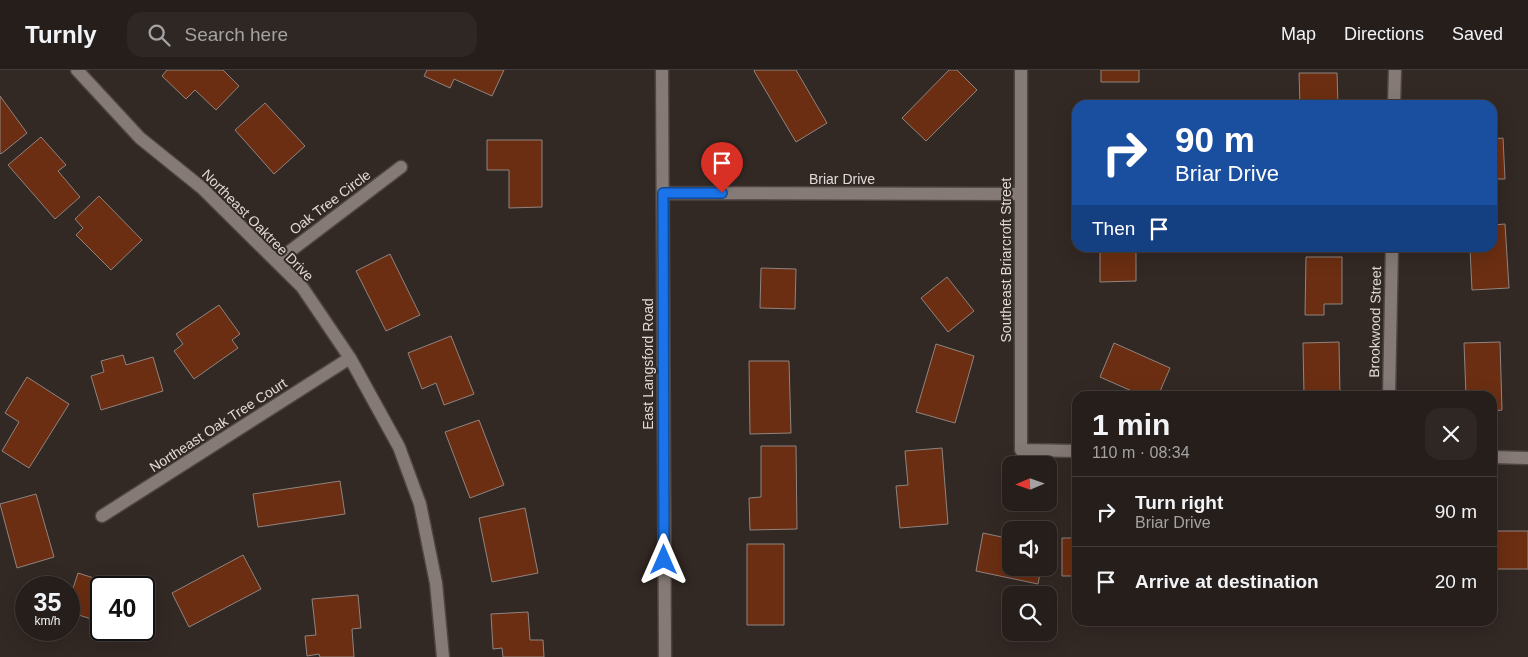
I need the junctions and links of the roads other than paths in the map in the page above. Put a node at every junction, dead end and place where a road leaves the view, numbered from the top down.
1 (77, 70) edge
2 (662, 70) edge
3 (1021, 70) edge
4 (1395, 70) edge
5 (1394, 100) edge
6 (401, 167) dead end
7 (663, 193) junction
8 (1021, 194) junction
9 (1392, 252) edge
10 (277, 261) junction
11 (350, 358) junction
12 (1389, 391) edge
13 (1072, 450) edge
14 (1497, 457) edge
15 (1528, 458) edge
16 (102, 516) dead end
17 (443, 657) edge
18 (665, 657) edge

1 - 10 street, Northeast Oaktree Drive
2 - 7 street, East Langsford Road
3 - 8 street, Southeast Briarcroft Street
4 - 5 street
6 - 10 street, Oak Tree Circle
7 - 8 street, Briar Drive
7 - 18 street, East Langsford Road
8 - 13 street, Southeast Briarcroft Street
9 - 12 street, Brookwood Street
10 - 11 street, Northeast Oaktree Drive
11 - 16 street, Northeast Oak Tree Court
11 - 17 street, Northeast Oaktree Drive
14 - 15 street

